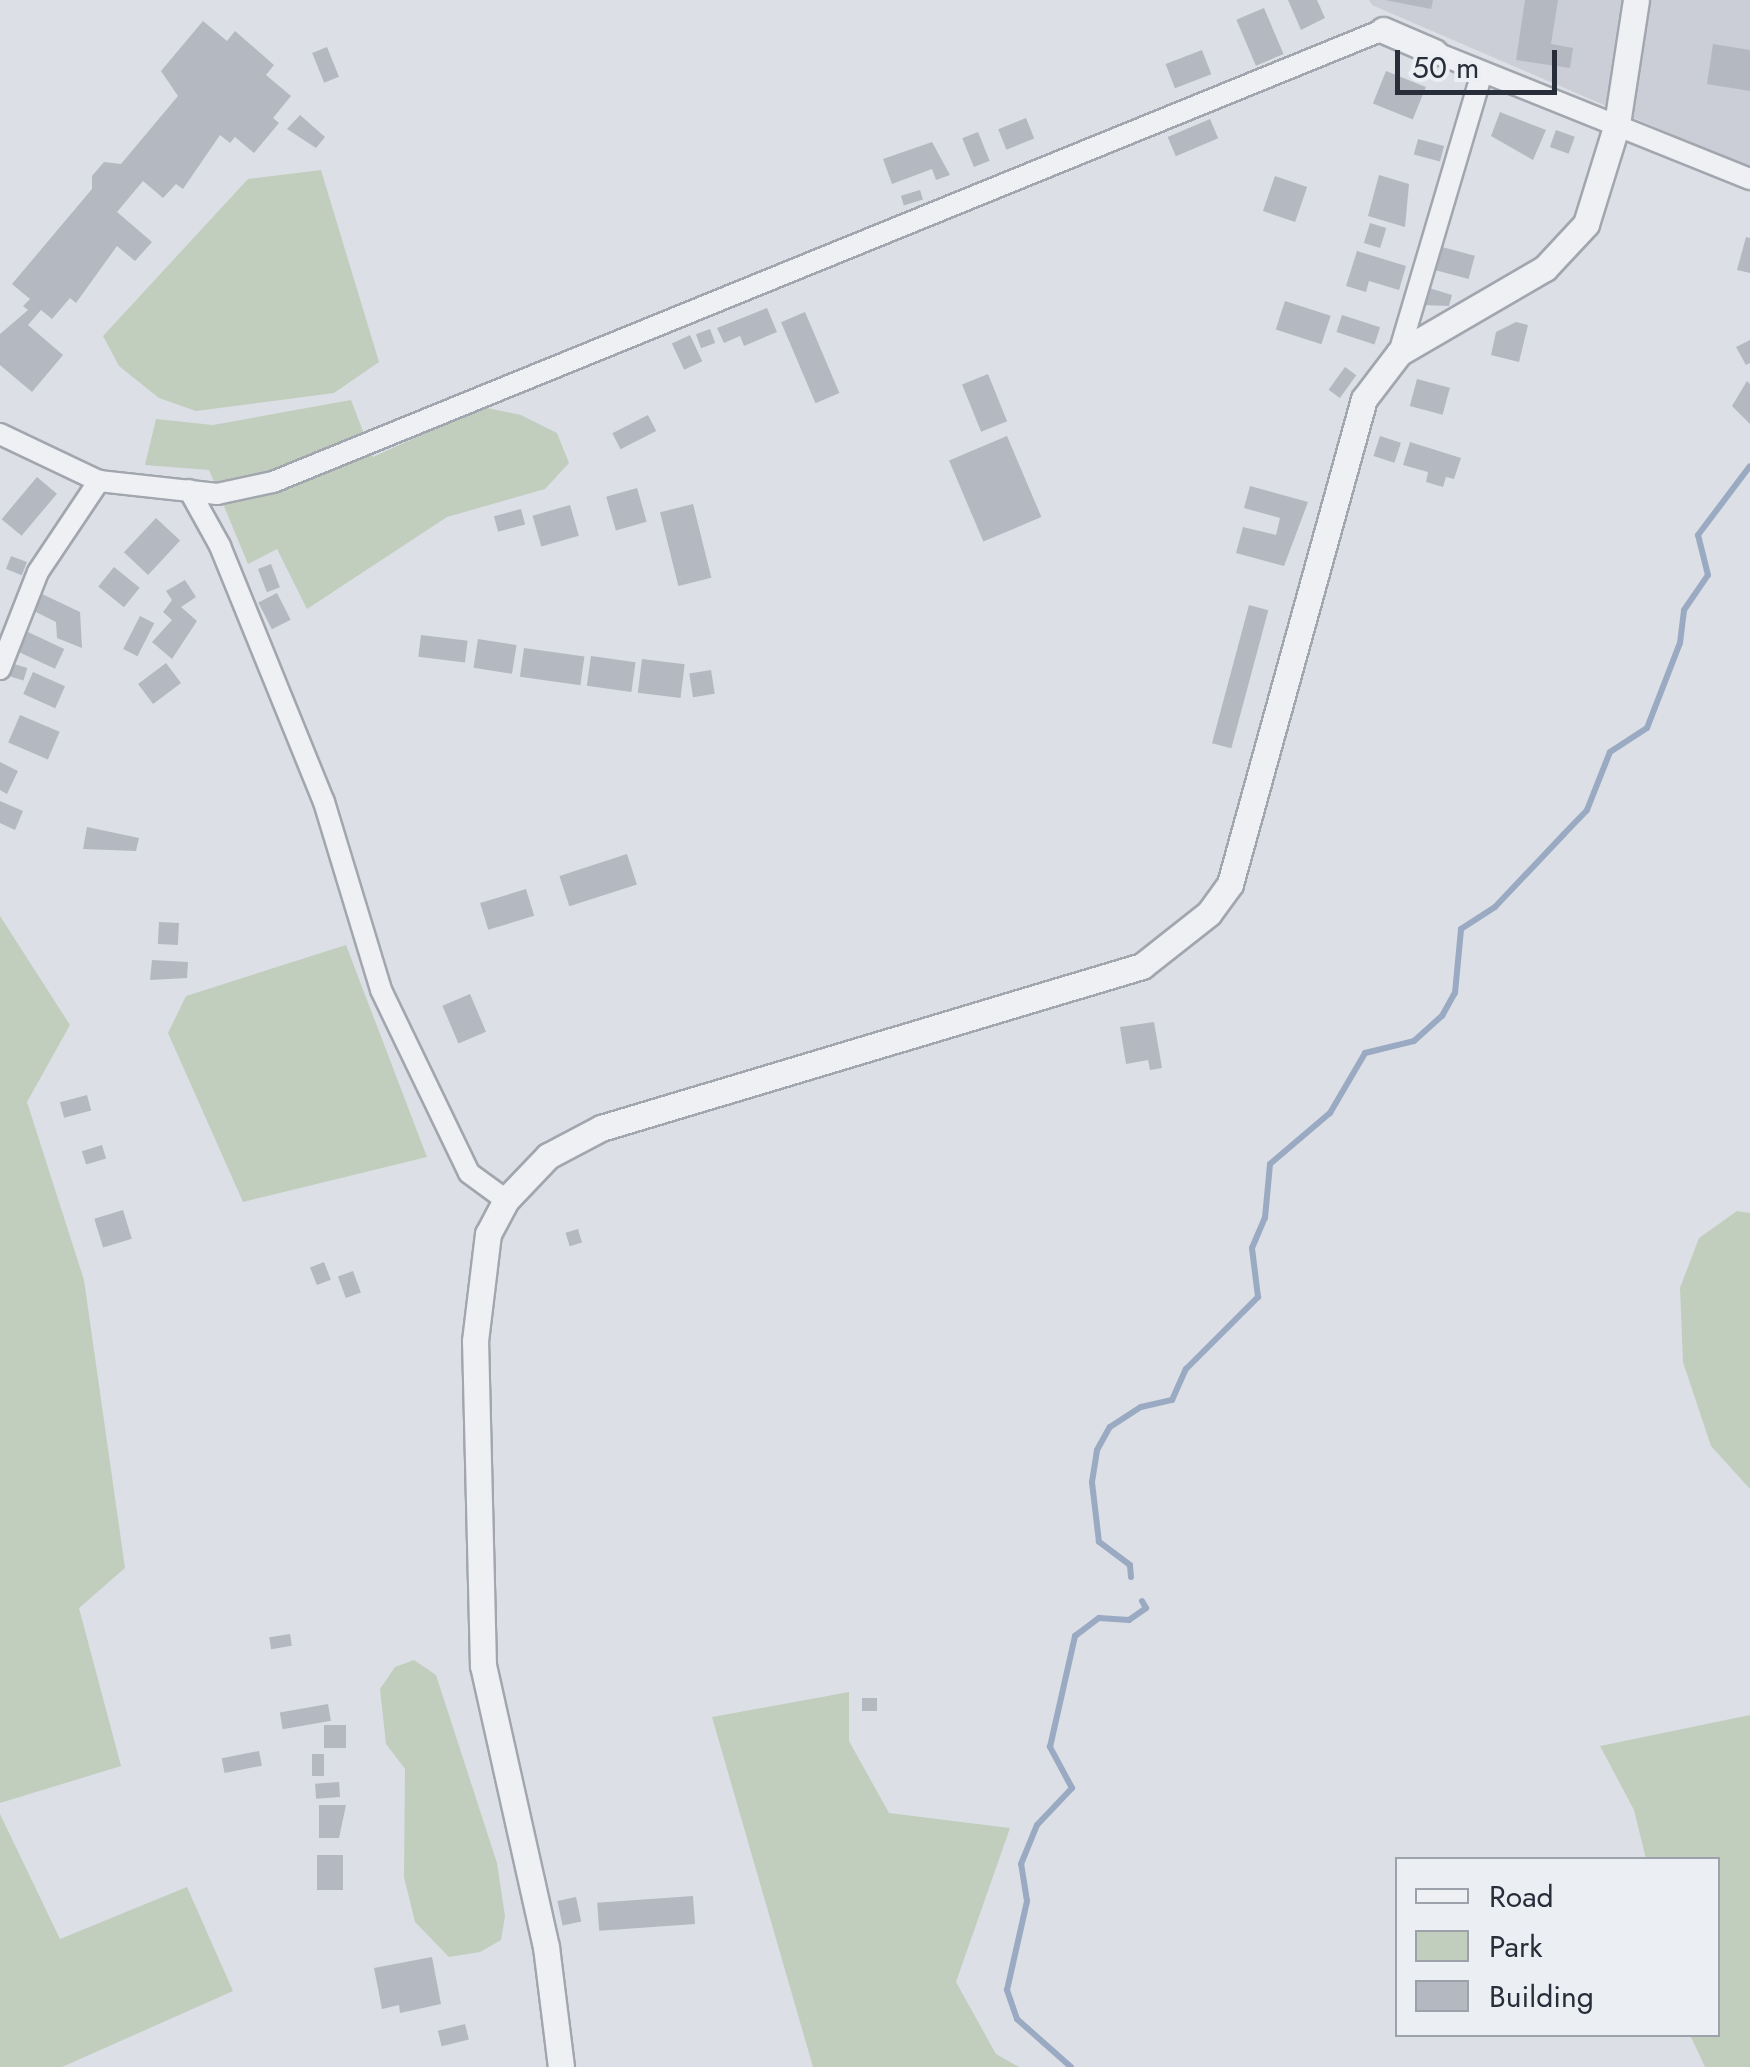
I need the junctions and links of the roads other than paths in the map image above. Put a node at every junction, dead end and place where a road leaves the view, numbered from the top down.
1 (1636, 0) edge
2 (1382, 30) joint
3 (1434, 52) joint
4 (1482, 72) junction
5 (1617, 124) junction
6 (1750, 179) edge
7 (1399, 353) junction
8 (0, 434) edge
9 (99, 481) junction
10 (190, 490) junction
11 (0, 669) edge
12 (506, 1200) junction
13 (561, 2067) edge

1 - 5 street
2 - 3 street
2 - 10 street
3 - 4 street
4 - 5 street
4 - 7 street
5 - 6 street
5 - 7 street
7 - 12 street
8 - 9 street
9 - 10 street
9 - 11 street
10 - 12 street
12 - 13 street

